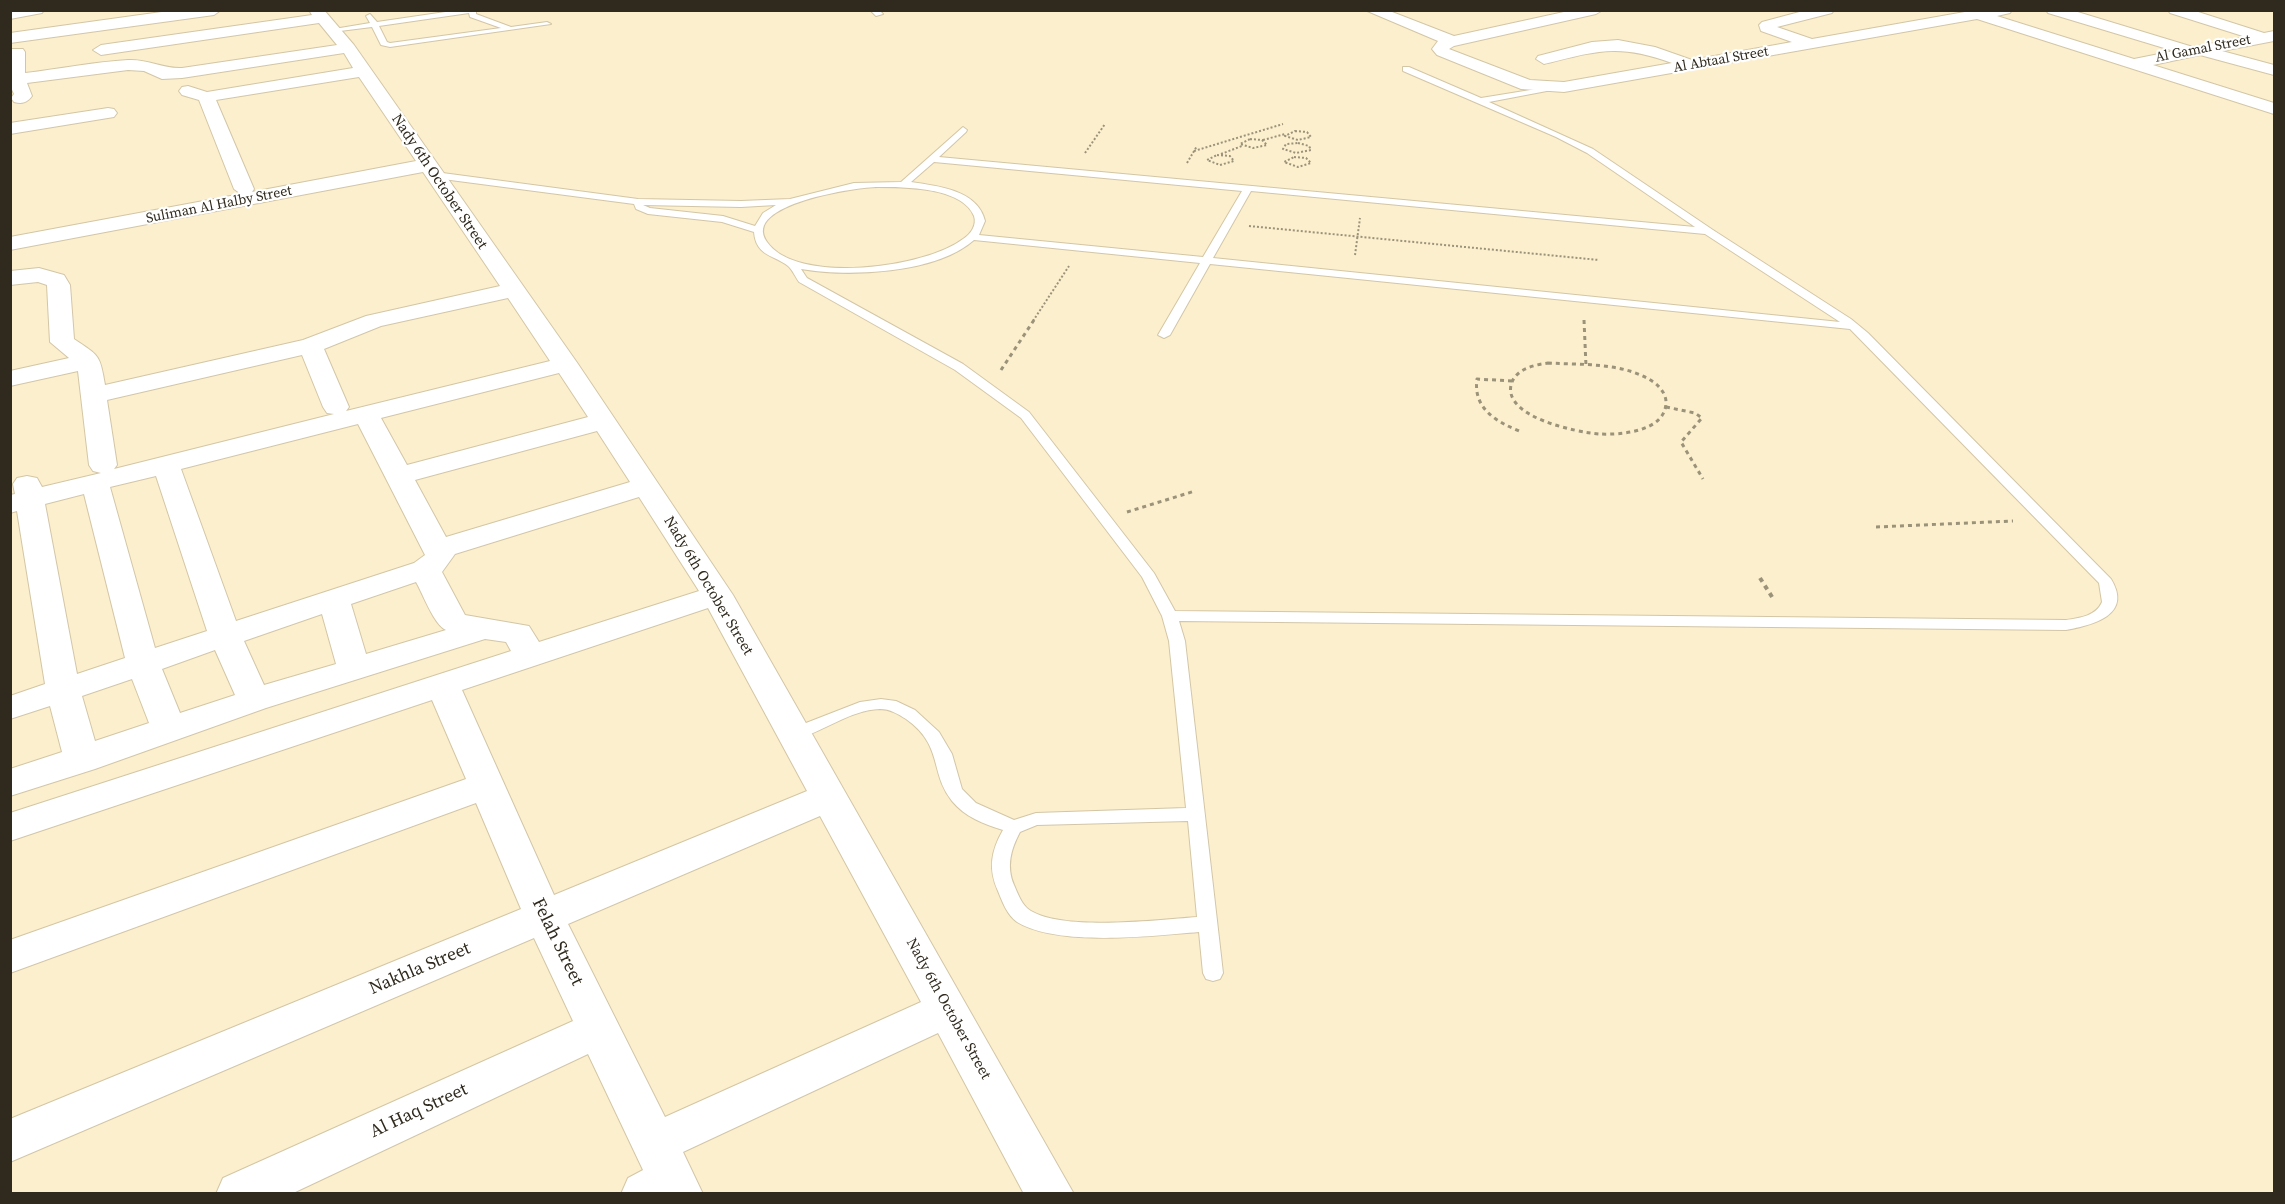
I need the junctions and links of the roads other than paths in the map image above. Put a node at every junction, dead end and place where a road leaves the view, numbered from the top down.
1 (38, 10) edge
2 (170, 10) edge
3 (214, 10) edge
4 (1372, 10) edge
5 (1596, 10) edge
6 (1827, 10) edge
7 (2005, 10) edge
8 (2053, 10) edge
9 (472, 11) edge
10 (2175, 14) edge
11 (10, 15) edge
12 (1979, 15) junction
13 (370, 16) dead end
14 (2142, 21) dead end
15 (374, 24) junction
16 (547, 24) dead end
17 (2108, 27) junction
18 (512, 29) junction
19 (241, 30) junction
20 (10, 33) edge
21 (337, 36) edge
22 (2270, 36) edge
23 (1811, 44) junction
24 (1448, 46) junction
25 (2214, 46) junction
26 (2192, 50) junction
27 (88, 52) dead end
28 (1544, 59) dead end
29 (17, 62) edge
30 (2252, 63) junction
31 (2132, 64) junction
32 (1691, 65) junction
33 (148, 66) junction
34 (1406, 69) dead end
35 (2274, 70) edge
36 (182, 73) junction
37 (1552, 88) junction
38 (206, 97) junction
39 (10, 100) edge
40 (1481, 101) junction
41 (2274, 109) edge
42 (108, 113) dead end
43 (10, 129) edge
44 (963, 130) dead end
45 (932, 159) junction
46 (428, 165) junction
47 (904, 184) junction
48 (1248, 188) junction
49 (244, 189) junction
50 (796, 199) junction
51 (638, 202) junction
52 (759, 230) junction
53 (10, 231) edge
54 (1709, 232) junction
55 (973, 237) junction
56 (10, 244) edge
57 (1207, 260) junction
58 (794, 263) junction
59 (10, 278) edge
60 (513, 290) junction
61 (1854, 326) junction
62 (1164, 335) dead end
63 (310, 346) junction
64 (562, 358) junction
65 (89, 362) junction
66 (10, 379) edge
67 (93, 395) junction
68 (351, 411) junction
69 (604, 421) junction
70 (166, 465) junction
71 (99, 474) junction
72 (399, 476) junction
73 (646, 486) junction
74 (20, 494) edge
75 (432, 559) junction
76 (717, 595) junction
77 (334, 599) junction
78 (1170, 616) junction
79 (484, 629) junction
80 (225, 635) junction
81 (530, 657) junction
82 (143, 663) junction
83 (354, 669) junction
84 (443, 686) junction
85 (63, 690) junction
86 (254, 700) junction
87 (10, 708) edge
88 (169, 730) junction
89 (794, 734) junction
90 (82, 760) junction
91 (10, 783) edge
92 (485, 786) junction
93 (830, 797) junction
94 (1196, 814) junction
95 (10, 827) edge
96 (1014, 827) junction
97 (544, 917) junction
98 (1207, 924) junction
99 (10, 957) edge
100 (1213, 973) dead end
101 (948, 1009) junction
102 (599, 1029) junction
103 (10, 1141) edge
104 (663, 1177) edge
105 (240, 1194) edge
106 (1050, 1194) edge

1 - 11 street
2 - 20 street
3 - 29 street
4 - 24 street, Al Abtaal Street
5 - 24 street
6 - 23 street
7 - 12 street, Al Abtaal Street
8 - 17 street
9 - 15 lane
9 - 18 lane
10 - 22 street
12 - 23 street, Al Abtaal Street
12 - 31 street
13 - 15 lane
14 - 17 street
15 - 18 lane
15 - 21 lane
16 - 18 lane
17 - 26 street
19 - 21 street
19 - 27 street
19 - 33 street
21 - 36 street
21 - 38 street
21 - 46 street, Nady 6th October Street
22 - 25 street, Al Gamal Street
23 - 32 street, Al Abtaal Street
24 - 37 street, Al Abtaal Street
25 - 26 street, Al Gamal Street
25 - 30 street
26 - 30 street
26 - 31 street, Al Gamal Street
28 - 32 street
29 - 33 street
29 - 39 street
30 - 35 street
31 - 41 street
32 - 37 street, Al Abtaal Street
33 - 36 street
34 - 40 lane
36 - 38 street
37 - 40 lane
38 - 49 street
40 - 54 lane
42 - 43 street
44 - 45 lane
45 - 47 lane
45 - 48 lane
46 - 49 street, Suliman Al Halby Street
46 - 51 lane
46 - 56 street, Suliman Al Halby Street
46 - 60 street, Nady 6th October Street
47 - 50 lane
47 - 55 lane
48 - 54 lane
48 - 57 lane
49 - 53 street, Suliman Al Halby Street
50 - 51 lane
50 - 52 lane
51 - 52 lane
52 - 58 lane
54 - 61 lane
55 - 57 lane
55 - 58 lane
57 - 61 lane
57 - 62 lane
58 - 78 lane
59 - 65 street
60 - 63 street
60 - 64 street, Nady 6th October Street
61 - 78 lane
63 - 67 street
63 - 68 street
64 - 68 street
64 - 69 street, Nady 6th October Street
65 - 66 street
65 - 67 street
67 - 71 street
68 - 70 street
68 - 71 street
68 - 72 street
69 - 72 street
69 - 73 street, Nady 6th October Street
70 - 71 street
70 - 80 street
71 - 74 street
71 - 82 street
72 - 75 street
73 - 75 street
73 - 76 street, Nady 6th October Street
74 - 85 street
75 - 77 street
75 - 79 street
76 - 81 street
76 - 89 street, Nady 6th October Street
77 - 80 street
77 - 83 street
78 - 94 lane
79 - 81 street
79 - 83 street
80 - 82 street
80 - 86 street
81 - 84 street
82 - 85 street
82 - 88 street
83 - 86 street
84 - 92 street, Felah Street
84 - 95 street
85 - 87 street
85 - 90 street
86 - 88 street
88 - 90 street
89 - 93 street, Nady 6th October Street
89 - 96 lane
90 - 91 street
92 - 97 street, Felah Street
92 - 99 street
93 - 97 street, Nakhla Street
93 - 101 street, Nady 6th October Street
94 - 96 lane
94 - 98 lane
96 - 98 lane
97 - 102 street, Felah Street
97 - 103 street, Nakhla Street
98 - 100 lane
101 - 104 street
101 - 106 street, Nady 6th October Street
102 - 104 street, Felah Street
102 - 105 street, Al Haq Street

